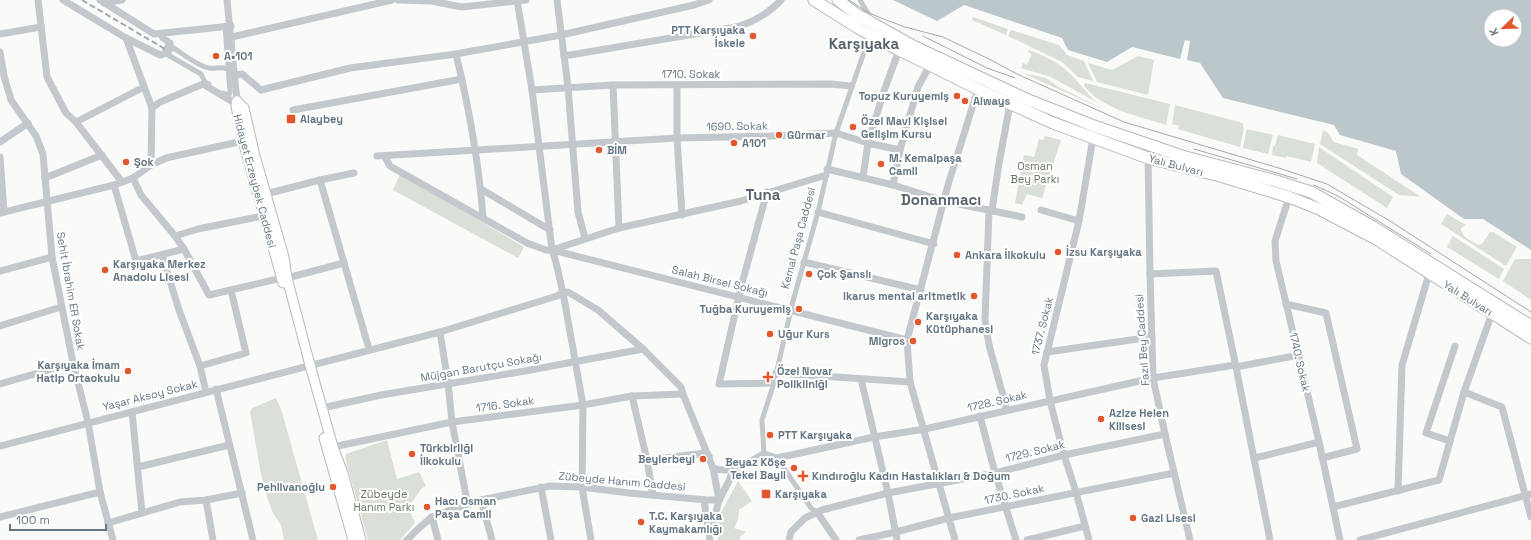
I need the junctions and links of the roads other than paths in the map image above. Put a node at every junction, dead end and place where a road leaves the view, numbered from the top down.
1 (38, 0) edge
2 (64, 0) edge
3 (119, 0) edge
4 (227, 0) edge
5 (392, 0) edge
6 (398, 0) edge
7 (518, 0) edge
8 (526, 0) edge
9 (557, 0) edge
10 (709, 0) edge
11 (781, 0) edge
12 (814, 0) edge
13 (838, 0) edge
14 (860, 0) edge
15 (102, 1) edge
16 (431, 1) edge
17 (476, 3) edge
18 (228, 26) junction
19 (40, 27) junction
20 (874, 31) junction
21 (0, 34) edge
22 (161, 34) junction
23 (561, 35) junction
24 (232, 37) junction
25 (126, 38) junction
26 (525, 41) junction
27 (899, 50) junction
28 (0, 52) edge
29 (456, 54) junction
30 (564, 56) junction
31 (930, 65) junction
32 (228, 69) junction
33 (235, 75) junction
34 (2, 76) edge
35 (462, 79) junction
36 (613, 85) junction
37 (677, 85) junction
38 (144, 86) junction
39 (851, 86) junction
40 (568, 87) junction
41 (978, 89) junction
42 (532, 90) junction
43 (237, 101) junction
44 (1010, 104) junction
45 (152, 108) junction
46 (293, 110) dead end
47 (76, 122) junction
48 (28, 123) junction
49 (836, 133) junction
50 (677, 138) junction
51 (1093, 138) junction
52 (243, 141) junction
53 (0, 142) edge
54 (615, 142) junction
55 (868, 143) junction
56 (572, 144) junction
57 (539, 147) junction
58 (900, 150) junction
59 (475, 151) junction
60 (102, 155) junction
61 (0, 156) edge
62 (376, 156) dead end
63 (385, 157) junction
64 (1148, 158) junction
65 (151, 165) junction
66 (826, 172) junction
67 (354, 173) dead end
68 (862, 177) junction
69 (45, 178) junction
70 (133, 178) junction
71 (320, 180) junction
72 (1276, 181) junction
73 (122, 182) junction
74 (114, 185) junction
75 (893, 185) junction
76 (1292, 186) junction
77 (481, 189) junction
78 (767, 192) junction
79 (1272, 192) junction
80 (1311, 192) junction
81 (266, 194) junction
82 (1289, 197) junction
83 (944, 201) junction
84 (47, 202) junction
85 (1304, 203) junction
86 (991, 210) junction
87 (1041, 210) dead end
88 (2, 212) edge
89 (818, 212) junction
90 (682, 215) junction
91 (263, 216) junction
92 (1022, 217) dead end
93 (483, 218) junction
94 (1079, 221) junction
95 (619, 228) junction
96 (550, 230) junction
97 (175, 236) junction
98 (585, 238) junction
99 (934, 244) junction
100 (184, 249) junction
101 (552, 250) junction
102 (162, 255) junction
103 (52, 256) junction
104 (804, 262) junction
105 (344, 263) junction
106 (0, 271) edge
107 (1150, 274) junction
108 (1429, 274) junction
109 (284, 278) junction
110 (231, 290) junction
111 (921, 290) junction
112 (563, 293) junction
113 (739, 297) junction
114 (1286, 304) junction
115 (61, 307) junction
116 (791, 310) junction
117 (1492, 313) junction
118 (0, 326) edge
119 (1531, 326) edge
120 (440, 332) junction
121 (1152, 337) junction
122 (1531, 338) edge
123 (907, 340) junction
124 (1455, 346) dead end
125 (369, 349) junction
126 (643, 349) junction
127 (1047, 352) junction
128 (1299, 355) junction
129 (576, 361) junction
130 (73, 363) junction
131 (200, 366) junction
132 (308, 366) junction
133 (1236, 366) junction
134 (776, 373) junction
135 (1154, 378) junction
136 (861, 379) junction
137 (910, 382) junction
138 (448, 383) junction
139 (774, 383) junction
140 (0, 384) edge
141 (216, 390) junction
142 (206, 392) junction
143 (1464, 392) junction
144 (682, 394) junction
145 (632, 396) junction
146 (1050, 401) junction
147 (583, 405) junction
148 (322, 408) junction
149 (1007, 410) junction
150 (132, 412) junction
151 (980, 416) junction
152 (88, 422) junction
153 (452, 422) junction
154 (925, 429) junction
155 (1165, 434) junction
156 (874, 437) junction
157 (1450, 441) junction
158 (1319, 442) junction
159 (229, 445) junction
160 (0, 446) edge
161 (333, 447) junction
162 (764, 454) junction
163 (1064, 455) junction
164 (709, 456) junction
165 (777, 458) junction
166 (1255, 458) junction
167 (1322, 458) junction
168 (647, 460) junction
169 (138, 467) junction
170 (714, 468) junction
171 (732, 470) junction
172 (995, 473) junction
173 (1174, 473) junction
174 (940, 483) junction
175 (541, 487) junction
176 (582, 487) junction
177 (1398, 491) junction
178 (100, 492) junction
179 (1076, 492) junction
180 (242, 493) junction
181 (888, 493) junction
182 (653, 495) junction
183 (1528, 495) edge
184 (206, 500) junction
185 (481, 500) junction
186 (705, 500) junction
187 (720, 500) junction
188 (470, 504) junction
189 (1006, 507) junction
190 (1333, 507) junction
191 (817, 512) junction
192 (142, 513) junction
193 (0, 517) edge
194 (432, 517) junction
195 (1531, 517) edge
196 (949, 518) junction
197 (108, 523) junction
198 (1085, 526) junction
199 (712, 527) junction
200 (897, 536) edge
201 (113, 540) edge
202 (213, 540) edge
203 (253, 540) edge
204 (353, 540) edge
205 (361, 540) edge
206 (407, 540) edge
207 (438, 540) edge
208 (492, 540) edge
209 (551, 540) edge
210 (591, 540) edge
211 (710, 540) edge
212 (714, 540) edge
213 (789, 540) edge
214 (836, 540) edge
215 (858, 540) edge
216 (955, 540) edge
217 (1016, 540) edge
218 (1027, 540) edge
219 (1089, 540) edge
220 (1190, 540) edge
221 (1270, 540) edge
222 (1340, 540) edge
223 (1360, 540) edge

1 - 19 street
2 - 25 street
3 - 15 street
4 - 18 street
5 - 24 street
6 - 16 street
7 - 8 street
7 - 17 street
7 - 26 street
9 - 23 street
10 - 23 street
11 - 30 street
12 - 20 main road, Yalı Bulvarı
13 - 20 main road, Yalı Bulvarı
14 - 20 street
15 - 22 street
16 - 17 street
18 - 22 street
18 - 24 street
18 - 32 street
19 - 21 street
19 - 47 street
20 - 27 main road, Yalı Bulvarı
20 - 39 street, Kemal Paşa Caddesi
20 - 72 main road, Yalı Bulvarı
22 - 25 street
23 - 26 street
23 - 30 street
24 - 33 street
25 - 38 street
26 - 29 street
26 - 42 street
27 - 31 main road, Yalı Bulvarı
27 - 55 street
28 - 34 street, Sehit İbrahim ER Sokak
29 - 33 street
29 - 35 street
30 - 40 street
31 - 41 main road, Yalı Bulvarı
31 - 58 street
32 - 32 street
33 - 43 street
34 - 48 street, Sehit İbrahim ER Sokak
35 - 46 street
35 - 59 street
36 - 37 street, 1710. Sokak
36 - 40 street, 1710. Sokak
36 - 54 street
37 - 39 street, 1710. Sokak
37 - 50 street
38 - 45 street
38 - 47 street
39 - 49 street, Kemal Paşa Caddesi
40 - 42 street, 1710. Sokak
40 - 56 street
41 - 44 main road, Yalı Bulvarı
41 - 83 street
42 - 57 street
43 - 45 street
43 - 52 main road, Hidayet Erzeybek Caddesi
43 - 81 main road, Hidayet Erzeybek Caddesi
44 - 51 main road, Yalı Bulvarı
44 - 86 street
45 - 65 street
47 - 60 street
48 - 53 street
48 - 69 street, Sehit İbrahim ER Sokak
49 - 50 street, 1690. Sokak
49 - 55 street, 1690. Sokak
49 - 66 street, Kemal Paşa Caddesi
50 - 54 street, 1690. Sokak
50 - 90 street
51 - 64 main road, Yalı Bulvarı
51 - 94 street, 1737. Sokak
52 - 65 street
52 - 91 main road, Hidayet Erzeybek Caddesi
54 - 56 street, 1690. Sokak
54 - 95 street
55 - 58 street, 1690. Sokak
55 - 68 street
56 - 57 street, 1690. Sokak
56 - 98 street
57 - 59 street, 1690. Sokak
57 - 96 street
58 - 75 street
59 - 63 street, 1690. Sokak
59 - 77 street
60 - 69 street
60 - 73 street
61 - 88 street
62 - 63 street, 1690. Sokak
63 - 93 street, Salah Birsel Sokağı
64 - 79 main road, Yalı Bulvarı
64 - 107 street, Fazıl Bey Caddesi
65 - 70 street
66 - 68 street
66 - 78 street
66 - 89 street, Kemal Paşa Caddesi
67 - 71 street
68 - 75 street
69 - 84 street, Sehit İbrahim ER Sokak
70 - 73 street
70 - 97 street
71 - 81 street
71 - 105 street
72 - 76 main road, Yalı Bulvarı
72 - 79 main road
73 - 74 street
74 - 84 street
74 - 102 street
75 - 83 street
76 - 80 main road, Yalı Bulvarı
76 - 82 main road, 1740. Sokak
77 - 93 street
77 - 96 street
78 - 90 street
78 - 113 street
79 - 82 main road, Yalı Bulvarı
80 - 85 main road
80 - 119 main road, Yalı Bulvarı
81 - 109 main road, Hidayet Erzeybek Caddesi
82 - 85 main road, Yalı Bulvarı
82 - 114 street, 1740. Sokak
83 - 86 street
83 - 99 street
84 - 88 street
84 - 103 street, Sehit İbrahim ER Sokak
85 - 108 main road, Yalı Bulvarı
86 - 92 street
86 - 149 street
87 - 94 street
89 - 99 street
89 - 104 street, Kemal Paşa Caddesi
90 - 95 street
91 - 97 street
91 - 109 main road, Hidayet Erzeybek Caddesi
93 - 101 street, Salah Birsel Sokağı
94 - 127 street, 1737. Sokak
95 - 98 street
96 - 101 street
97 - 100 street
98 - 101 street
99 - 111 street
100 - 102 street
100 - 110 street
101 - 112 street
101 - 113 street, Salah Birsel Sokağı
102 - 131 street
103 - 106 street
103 - 115 street, Sehit İbrahim ER Sokak
104 - 111 street
104 - 116 street, Kemal Paşa Caddesi
105 - 109 street
105 - 125 street
107 - 121 street, Fazıl Bey Caddesi
107 - 133 street
108 - 117 main road, Yalı Bulvarı
108 - 177 street
109 - 110 street
109 - 132 main road, Hidayet Erzeybek Caddesi
110 - 131 street
111 - 123 street
112 - 120 street, Yaşar Aksoy Sokak
112 - 126 street
112 - 129 street
113 - 116 street, Salah Birsel Sokağı
113 - 139 street
114 - 128 street, 1740. Sokak
114 - 167 street
115 - 118 street
115 - 130 street, Sehit İbrahim ER Sokak
116 - 123 street, Salah Birsel Sokağı
116 - 134 street, Kemal Paşa Caddesi
117 - 122 main road, Yalı Bulvarı
117 - 143 street
120 - 125 street, Yaşar Aksoy Sokak
120 - 138 street
121 - 127 street
121 - 135 street, Fazıl Bey Caddesi
123 - 137 street
124 - 157 street
125 - 132 street, Yaşar Aksoy Sokak
126 - 129 street, Müjgan Barutçu Sokağı
126 - 144 street
127 - 146 street, 1737. Sokak
128 - 133 street, 1728. Sokak
128 - 158 street, 1740. Sokak
129 - 138 street, Müjgan Barutçu Sokağı
129 - 147 street
130 - 140 street
130 - 152 street, Sehit İbrahim ER Sokak
131 - 142 street
132 - 141 street, Yaşar Aksoy Sokak
132 - 148 main road, Hidayet Erzeybek Caddesi
132 - 204 main road, Hidayet Erzeybek Caddesi
133 - 135 street, 1728. Sokak
133 - 166 street
134 - 136 street
134 - 139 street, Kemal Paşa Caddesi
135 - 146 street, 1728. Sokak
135 - 155 street, Fazıl Bey Caddesi
136 - 137 street
136 - 156 street
137 - 154 street
138 - 148 street, Müjgan Barutçu Sokağı
138 - 153 street
139 - 162 street, Kemal Paşa Caddesi
141 - 142 street, Yaşar Aksoy Sokak
141 - 159 street
142 - 150 street, Yaşar Aksoy Sokak
143 - 157 street
143 - 183 street
144 - 145 street, 1716. Sokak
144 - 164 street
145 - 147 street, 1716. Sokak
145 - 168 street
146 - 149 street, 1728. Sokak
146 - 163 street, 1737. Sokak
147 - 153 street, 1716. Sokak
147 - 176 street
148 - 161 main road, Hidayet Erzeybek Caddesi
149 - 151 street, 1728. Sokak
150 - 152 street, Yaşar Aksoy Sokak
150 - 169 street
151 - 154 street, 1728. Sokak
151 - 172 street
152 - 160 street, Yaşar Aksoy Sokak
152 - 178 street, Sehit İbrahim ER Sokak
153 - 161 street, 1716. Sokak
153 - 188 street
154 - 156 street, 1728. Sokak
154 - 174 street
155 - 163 street, 1729. Sokak
155 - 173 street, Fazıl Bey Caddesi
156 - 165 street, 1728. Sokak
156 - 181 street
157 - 177 street
158 - 166 street
158 - 167 street, 1740. Sokak
159 - 169 street
159 - 180 street
161 - 205 main road, Hidayet Erzeybek Caddesi
162 - 165 street, 1728. Sokak
162 - 171 street
163 - 172 street, 1729. Sokak
163 - 179 street, 1737. Sokak
164 - 168 street
164 - 170 street
165 - 191 street
166 - 221 street
167 - 190 street, 1740. Sokak
168 - 182 street
169 - 192 street
170 - 171 street
170 - 187 street
171 - 187 street
172 - 174 street, 1729. Sokak
172 - 189 street
173 - 179 street, 1730. Sokak
173 - 220 street, Fazıl Bey Caddesi
174 - 181 street, 1729. Sokak
174 - 196 street
175 - 176 street, Zübeyde Hanım Caddesi
175 - 185 street, Zübeyde Hanım Caddesi
175 - 209 street
176 - 182 street, Zübeyde Hanım Caddesi
176 - 210 street
177 - 190 street
178 - 193 street
178 - 197 street, Sehit İbrahim ER Sokak
179 - 189 street, 1730. Sokak
179 - 198 street, 1737. Sokak
180 - 184 street
180 - 203 street
181 - 191 street, 1729. Sokak
181 - 200 street
182 - 186 street, Zübeyde Hanım Caddesi
183 - 195 street
183 - 223 street
184 - 192 street
184 - 202 street
185 - 188 street, Zübeyde Hanım Caddesi
185 - 208 street
186 - 187 street, Zübeyde Hanım Caddesi
186 - 199 street
186 - 211 street
187 - 199 street
188 - 194 street, Zübeyde Hanım Caddesi
189 - 196 street, 1730. Sokak
189 - 217 street
190 - 222 street, 1740. Sokak
191 - 213 street, 1729. Sokak
191 - 214 street
192 - 197 street
194 - 206 street, Zübeyde Hanım Caddesi
194 - 207 street
196 - 200 street, 1730. Sokak
196 - 216 street
197 - 201 street, Sehit İbrahim ER Sokak
198 - 218 street
198 - 219 street, 1737. Sokak
199 - 212 street
200 - 215 street, 1730. Sokak

